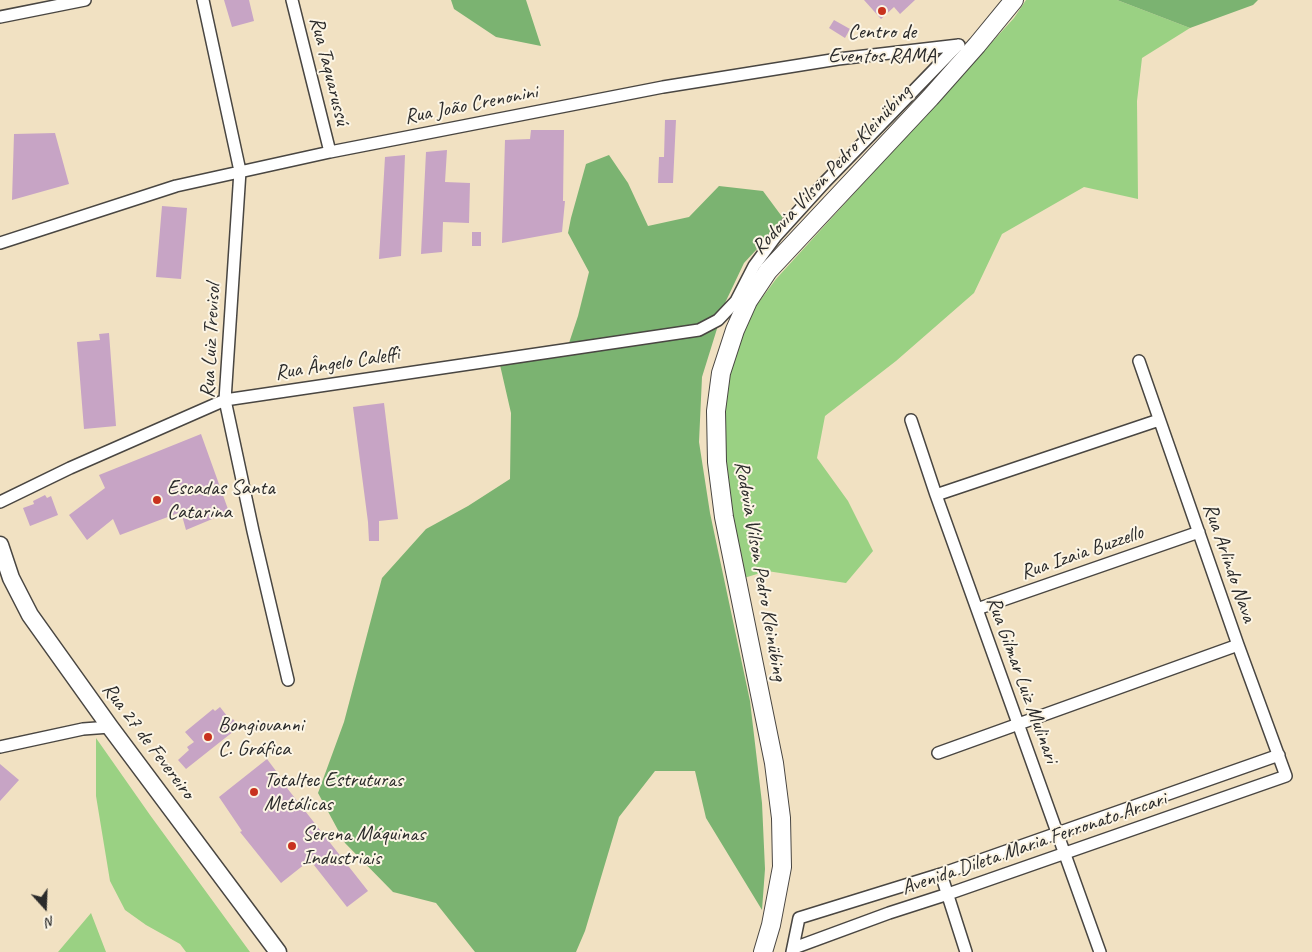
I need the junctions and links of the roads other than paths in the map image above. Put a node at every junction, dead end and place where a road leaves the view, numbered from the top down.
1 (86, 0) edge
2 (203, 0) edge
3 (292, 0) edge
4 (1014, 0) edge
5 (0, 17) edge
6 (958, 45) junction
7 (977, 45) junction
8 (330, 152) junction
9 (240, 171) junction
10 (0, 243) edge
11 (1139, 361) dead end
12 (225, 400) junction
13 (911, 420) dead end
14 (1159, 420) junction
15 (936, 495) junction
16 (0, 502) edge
17 (1199, 532) junction
18 (0, 545) edge
19 (977, 609) junction
20 (1238, 645) junction
21 (288, 680) dead end
22 (1018, 724) junction
23 (110, 727) junction
24 (0, 747) edge
25 (938, 753) dead end
26 (1279, 755) junction
27 (1286, 776) joint
28 (1057, 833) junction
29 (1065, 853) junction
30 (940, 874) junction
31 (948, 894) junction
32 (793, 950) edge
33 (278, 952) edge
34 (763, 952) edge
35 (966, 952) edge
36 (1100, 952) edge

1 - 5 street
2 - 9 street, Rua Luiz Trevisol
3 - 8 street, Rua Taquarussú
4 - 7 main road, Rodovia Vilson Pedro Kleinübing
6 - 7 street, Rua João Crenonini
6 - 8 street, Rua João Crenonini
6 - 12 street, Rua Ângelo Caleffi
7 - 34 main road, Rodovia Vilson Pedro Kleinübing
8 - 9 street, Rua João Crenonini
9 - 10 street, Rua João Crenonini
9 - 12 street, Rua Luiz Trevisol
11 - 14 street, Rua Arlindo Nava
12 - 16 street, Rua Ângelo Caleffi
12 - 21 street, Rua Luiz Trevisol
13 - 15 street, Rua Gilmar Luiz Mulinari
14 - 15 street
14 - 17 street, Rua Arlindo Nava
15 - 19 street, Rua Gilmar Luiz Mulinari
17 - 19 street, Rua Izaia Buzzello
17 - 20 street, Rua Arlindo Nava
18 - 23 main road, Rua 27 de Fevereiro
19 - 22 street, Rua Gilmar Luiz Mulinari
20 - 22 street
20 - 26 street, Rua Arlindo Nava
22 - 25 street
22 - 28 street, Rua Gilmar Luiz Mulinari
23 - 24 street
23 - 33 main road, Rua 27 de Fevereiro
26 - 27 street, Rua Arlindo Nava
26 - 28 street, Avenida Dileta Maria Ferronato Arcari
27 - 29 street, Avenida Dileta Maria Ferronato Arcari
28 - 29 street, Rua Gilmar Luiz Mulinari
28 - 30 street, Avenida Dileta Maria Ferronato Arcari
29 - 31 street, Avenida Dileta Maria Ferronato Arcari
29 - 36 street, Rua Gilmar Luiz Mulinari
30 - 31 street
30 - 32 street, Avenida Dileta Maria Ferronato Arcari
31 - 32 street, Avenida Dileta Maria Ferronato Arcari
31 - 35 street

